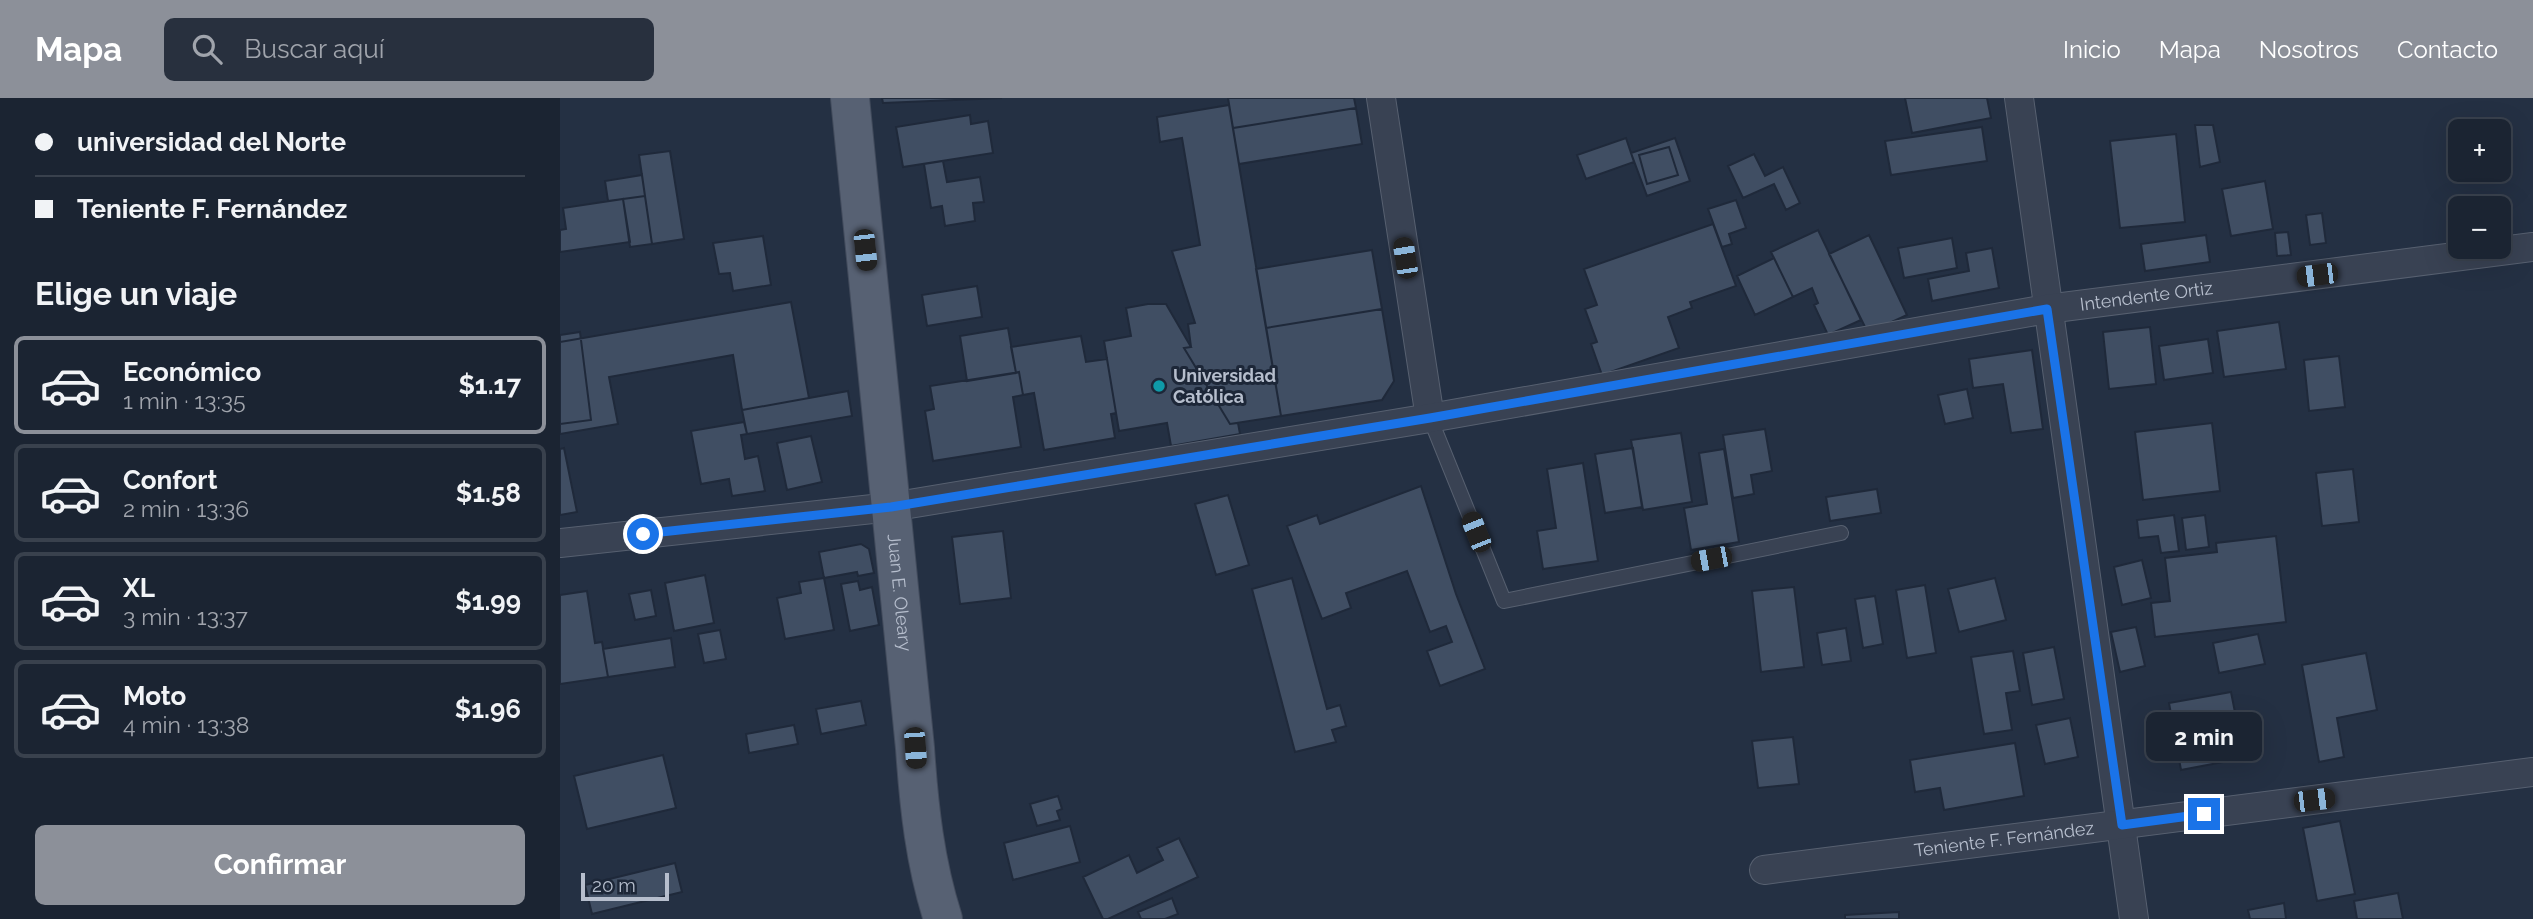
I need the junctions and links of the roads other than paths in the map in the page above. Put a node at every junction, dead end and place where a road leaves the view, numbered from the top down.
1 (850, 98) edge
2 (1381, 98) edge
3 (2018, 98) edge
4 (2533, 247) edge
5 (2047, 309) junction
6 (1430, 418) junction
7 (891, 507) junction
8 (1840, 533) dead end
9 (560, 542) edge
10 (2533, 772) edge
11 (2122, 825) junction
12 (1764, 870) dead end
13 (943, 919) edge
14 (2134, 919) edge

1 - 7 main road, Juan E. Oleary
2 - 6 street
3 - 5 street
4 - 5 street, Intendente Ortiz
5 - 6 street, Intendente Ortiz
5 - 11 street
6 - 7 street, Intendente Ortiz
6 - 8 lane
7 - 9 street, Intendente Ortiz
7 - 13 main road, Juan E. Oleary
10 - 11 street, Teniente F. Fernández
11 - 12 street, Teniente F. Fernández
11 - 14 street

